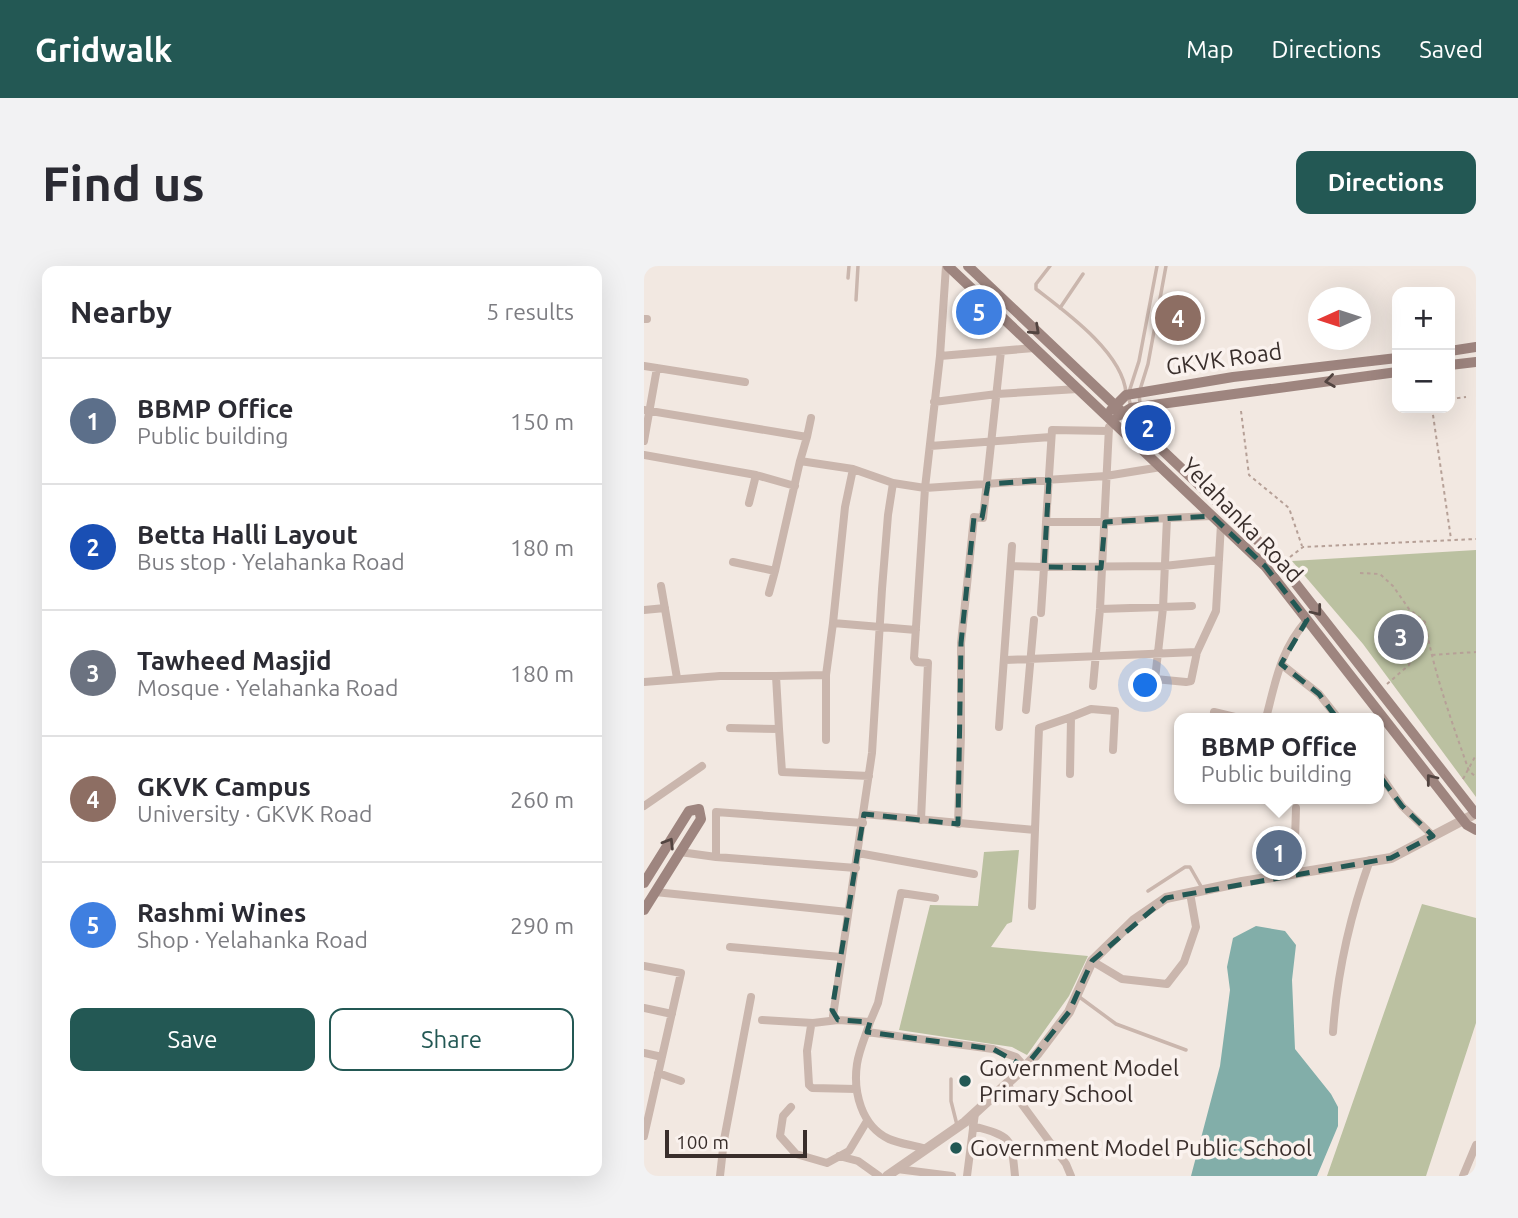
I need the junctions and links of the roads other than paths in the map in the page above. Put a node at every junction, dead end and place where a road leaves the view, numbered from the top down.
1 (849, 266) edge
2 (858, 266) edge
3 (947, 266) edge
4 (968, 266) edge
5 (1050, 266) edge
6 (1157, 266) edge
7 (1166, 266) edge
8 (1083, 274) dead end
9 (848, 278) dead end
10 (856, 300) dead end
11 (1060, 308) junction
12 (1476, 347) edge
13 (1034, 348) junction
14 (1455, 350) edge
15 (1001, 351) junction
16 (940, 356) junction
17 (1392, 359) edge
18 (1476, 362) edge
19 (1455, 364) edge
20 (644, 366) edge
21 (657, 368) junction
22 (1392, 373) edge
23 (745, 382) dead end
24 (1078, 389) junction
25 (997, 394) junction
26 (1131, 394) junction
27 (934, 402) junction
28 (1127, 408) junction
29 (647, 411) edge
30 (811, 418) dead end
31 (1110, 423) junction
32 (1051, 437) junction
33 (807, 438) junction
34 (993, 440) junction
35 (644, 441) edge
36 (930, 446) junction
37 (644, 455) edge
38 (800, 461) junction
39 (1161, 467) junction
40 (853, 469) junction
41 (756, 475) junction
42 (1106, 476) junction
43 (1049, 480) junction
44 (893, 483) junction
45 (988, 484) junction
46 (794, 486) junction
47 (925, 488) junction
48 (749, 503) dead end
49 (1212, 516) junction
50 (1167, 518) junction
51 (1046, 522) junction
52 (1105, 522) junction
53 (1221, 524) junction
54 (1013, 546) dead end
55 (1219, 560) junction
56 (733, 562) dead end
57 (1011, 566) junction
58 (1164, 566) junction
59 (1044, 567) junction
60 (1101, 568) junction
61 (775, 571) junction
62 (661, 586) dead end
63 (769, 593) dead end
64 (1192, 606) dead end
65 (665, 608) junction
66 (1163, 608) junction
67 (1100, 609) junction
68 (644, 610) edge
69 (1307, 620) junction
70 (833, 623) junction
71 (880, 628) junction
72 (916, 630) junction
73 (1197, 652) junction
74 (1158, 654) junction
75 (1094, 657) junction
76 (1030, 659) junction
77 (1005, 660) junction
78 (1281, 664) junction
79 (826, 675) junction
80 (776, 676) junction
81 (677, 678) junction
82 (1155, 679) junction
83 (644, 682) edge
84 (1093, 686) dead end
85 (1153, 693) dead end
86 (1026, 710) dead end
87 (1214, 712) dead end
88 (1218, 713) edge
89 (1267, 713) edge
90 (1334, 713) edge
91 (1380, 713) edge
92 (1071, 717) junction
93 (1384, 719) edge
94 (999, 727) dead end
95 (730, 728) dead end
96 (779, 729) junction
97 (826, 740) dead end
98 (1113, 750) dead end
99 (702, 765) dead end
100 (1070, 774) dead end
101 (869, 776) junction
102 (1384, 781) edge
103 (644, 806) edge
104 (1296, 808) dead end
105 (1476, 814) edge
106 (863, 819) junction
107 (921, 820) junction
108 (1464, 821) junction
109 (958, 824) junction
110 (1035, 830) junction
111 (1476, 830) edge
112 (1433, 836) junction
113 (680, 852) junction
114 (858, 853) junction
115 (716, 857) junction
116 (1370, 860) junction
117 (856, 868) junction
118 (1294, 873) junction
119 (974, 874) dead end
120 (644, 883) edge
121 (1203, 890) junction
122 (1148, 891) dead end
123 (655, 892) junction
124 (1190, 892) junction
125 (935, 898) dead end
126 (1032, 906) dead end
127 (644, 910) edge
128 (848, 912) junction
129 (730, 947) dead end
130 (841, 957) junction
131 (1092, 961) junction
132 (644, 966) edge
133 (1077, 995) junction
134 (751, 997) dead end
135 (644, 1008) edge
136 (672, 1014) junction
137 (762, 1020) dead end
138 (838, 1020) junction
139 (870, 1022) junction
140 (813, 1023) junction
141 (867, 1031) junction
142 (1333, 1032) dead end
143 (1186, 1050) dead end
144 (644, 1053) edge
145 (662, 1057) junction
146 (1025, 1067) junction
147 (658, 1073) junction
148 (951, 1079) dead end
149 (681, 1081) dead end
150 (1007, 1084) junction
151 (856, 1088) junction
152 (648, 1100) edge
153 (791, 1107) dead end
154 (975, 1113) junction
155 (867, 1121) junction
156 (973, 1126) junction
157 (958, 1127) junction
158 (644, 1136) edge
159 (1476, 1144) edge
160 (926, 1149) junction
161 (839, 1156) junction
162 (892, 1173) edge
163 (720, 1176) edge
164 (879, 1176) edge
165 (952, 1176) edge
166 (967, 1176) edge
167 (1015, 1176) edge
168 (1071, 1176) edge
169 (1463, 1176) edge

1 - 9 lane
2 - 10 lane
3 - 13 main road, Yelahanka Road
3 - 16 street
4 -> 28 main road, Yelahanka Road
5 - 11 lane
6 - 26 lane
7 - 26 lane
8 - 11 lane
11 - 26 lane
12 - 14 main road
13 - 15 street
13 - 24 main road, Yelahanka Road
15 - 16 street
15 - 25 street
16 - 27 street
17 - 26 main road, GKVK Road
18 - 19 main road
20 - 21 street
21 - 23 street
21 - 29 street
22 -> 28 main road, GKVK Road
24 - 25 street
24 - 31 main road, Yelahanka Road
25 - 27 street
25 - 34 street
26 - 28 main road
26 - 28 lane
27 - 36 street
28 - 31 main road
28 -> 105 main road, Yelahanka Road
29 - 33 street
29 - 35 street
30 - 33 street
31 - 32 street
31 - 39 main road, Yelahanka Road
31 - 42 street
32 - 34 street
32 - 43 street
33 - 38 street
34 - 36 street
34 - 45 street
36 - 47 street
37 - 41 street
38 - 40 street
38 - 46 street
39 - 42 street
39 - 49 main road, Yelahanka Road
40 - 44 street
40 - 70 street
41 - 46 street
41 - 48 street
42 - 43 street
42 - 52 street
43 - 45 street
43 - 51 street
44 - 47 street
44 - 71 street
45 - 47 street
45 - 109 street
46 - 61 street
47 - 72 street
49 - 50 street
49 - 53 main road, Yelahanka Road
50 - 52 street
50 - 58 street
51 - 52 street
51 - 59 street
52 - 60 street
53 - 55 street
53 - 69 main road, Yelahanka Road
54 - 57 street
55 - 58 street
55 - 73 street
56 - 61 street
57 - 59 street
57 - 77 street
58 - 60 street
58 - 66 street
59 - 60 street
59 - 76 street
60 - 67 street
61 - 63 street
62 - 65 street
64 - 66 street
65 - 68 street
65 - 81 street
66 - 67 street
66 - 74 street
67 - 75 street
69 - 78 street
91 -> 69 main road, Yelahanka Road
70 - 71 street
70 - 79 street
71 - 72 street
71 - 101 street
72 - 107 street
73 - 74 street
73 - 82 street
74 - 75 street
74 - 82 street
75 - 76 street
75 - 84 street
76 - 77 street
76 - 86 street
77 - 94 street
78 - 89 street
78 - 90 street
79 - 80 street
79 - 97 street
80 - 81 street
80 - 96 street
81 - 83 street
82 - 85 street
87 - 88 street
92 - 98 street
92 - 100 street
92 - 110 street
108 -> 93 main road, Yelahanka Road
95 - 96 street
96 - 101 street
99 - 103 street
101 - 106 street
102 - 112 street
104 - 118 street
105 - 108 street
106 - 107 street
106 - 114 street
106 - 115 street
107 - 109 street
108 - 111 main road, Yelahanka Road
108 - 112 street
109 - 110 street
110 - 126 street
112 - 116 street
113 - 115 street
120 -> 113 main road
113 - 123 main road
114 - 117 street
114 - 119 street
115 - 117 street
116 - 118 street
116 - 142 street
117 - 128 street
118 - 121 street
121 - 122 lane
121 - 124 street
123 - 127 main road
123 - 128 street
124 - 131 street
124 - 131 street
125 - 139 street
128 - 130 street
129 - 130 street
130 - 138 street
131 - 133 street
132 - 136 street
133 - 143 lane
133 - 146 street
134 - 163 street
135 - 136 street
136 - 145 street
137 - 140 street
138 - 139 street
138 - 140 street
139 - 141 street
140 - 151 street
141 - 146 street
141 - 151 street
144 - 145 street
145 - 147 street
146 - 150 street
147 - 149 street
147 - 152 street
148 - 157 lane
150 - 154 street
150 - 168 street
151 - 155 street
152 - 158 street
153 - 161 street
154 - 156 street
154 - 157 street
155 - 160 street
155 - 161 street
156 - 166 street
156 - 167 street
157 - 160 street
159 - 169 street
160 - 162 street
161 - 164 street
162 - 165 street

